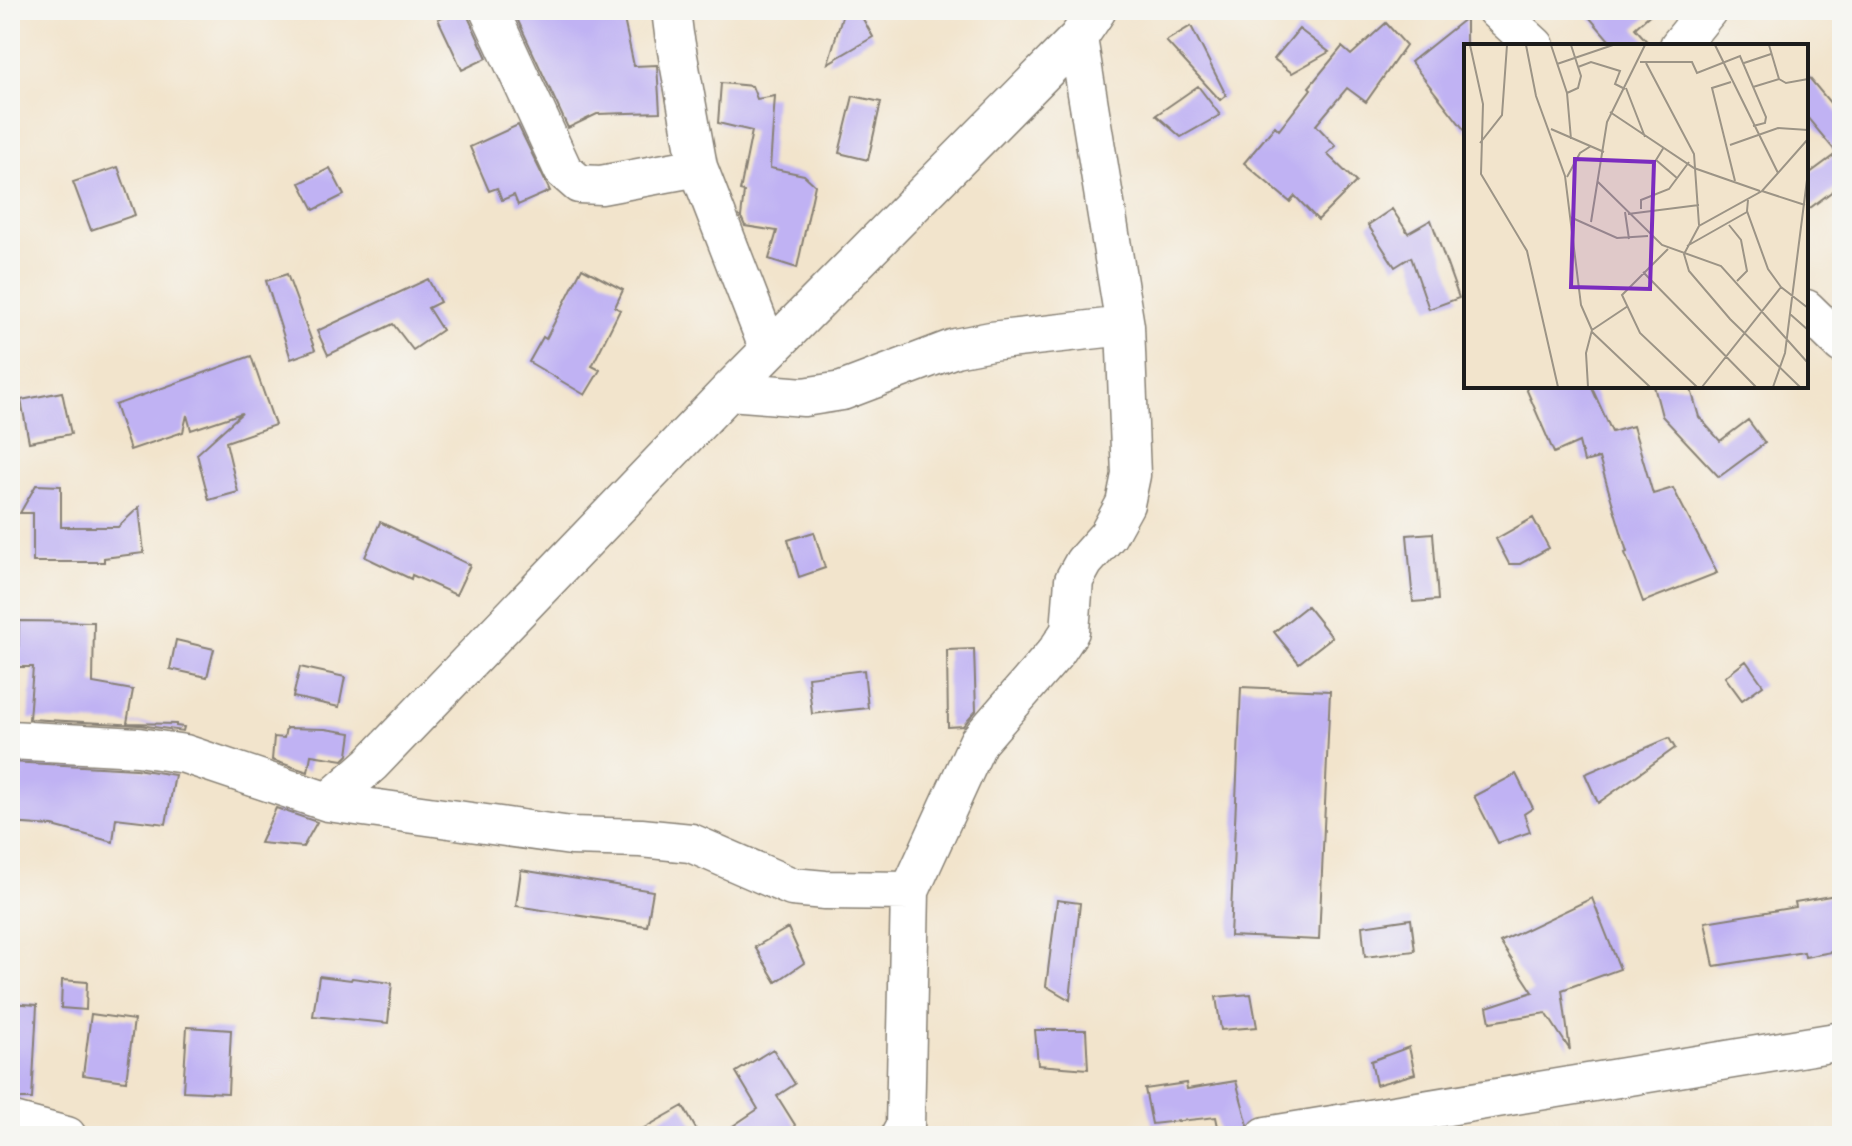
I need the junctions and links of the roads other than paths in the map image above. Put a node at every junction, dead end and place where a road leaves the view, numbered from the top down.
1 (489, 10) edge
2 (671, 10) edge
3 (1496, 10) edge
4 (1708, 10) edge
5 (1088, 24) edge
6 (1533, 44) edge
7 (1681, 44) edge
8 (698, 167) junction
9 (1808, 311) edge
10 (1125, 326) junction
11 (1842, 344) edge
12 (769, 350) junction
13 (729, 391) junction
14 (10, 740) edge
15 (328, 802) junction
16 (910, 891) junction
17 (1842, 1041) edge
18 (10, 1121) edge
19 (67, 1136) edge
20 (900, 1136) edge
21 (1266, 1136) edge

1 - 8 street
2 - 8 street
3 - 6 street
4 - 7 street
5 - 10 street
5 - 12 street
8 - 12 street
9 - 11 street
10 - 13 street
10 - 16 street
12 - 13 street
13 - 15 street
14 - 15 street
15 - 16 street
16 - 20 street
17 - 21 street
18 - 19 street

